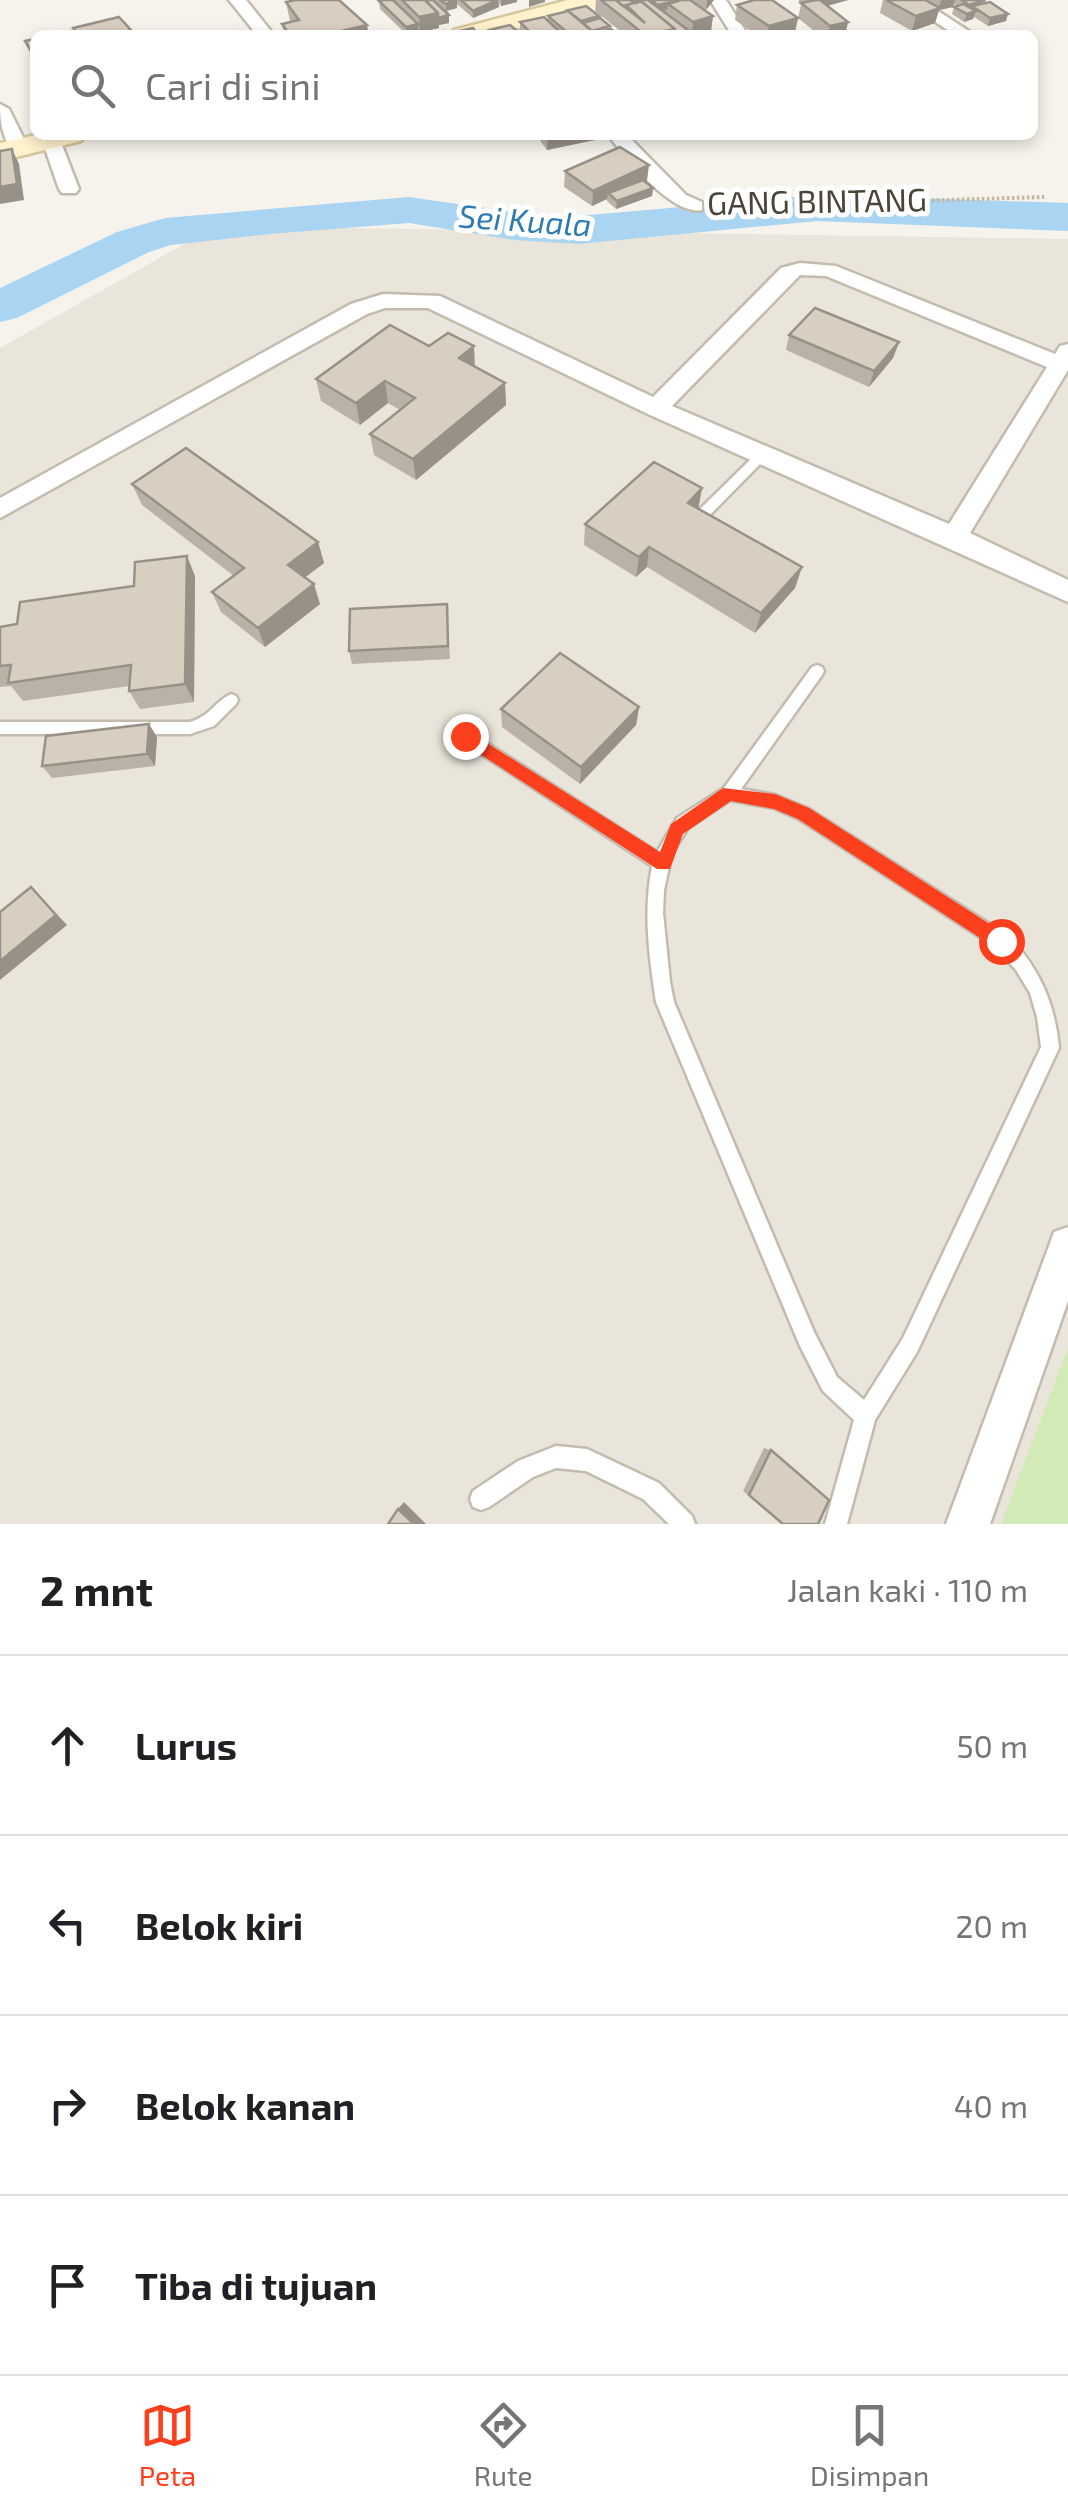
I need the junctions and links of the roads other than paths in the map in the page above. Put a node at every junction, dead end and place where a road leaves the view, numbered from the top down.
1 (237, 0) edge
2 (718, 0) edge
3 (910, 0) edge
4 (588, 1) edge
5 (262, 30) edge
6 (509, 30) edge
7 (615, 30) edge
8 (737, 30) edge
9 (959, 30) edge
10 (0, 109) edge
11 (48, 140) edge
12 (61, 140) edge
13 (622, 140) edge
14 (10, 149) edge
15 (69, 189) dead end
16 (695, 206) road end
17 (1064, 358) edge
18 (656, 408) junction
19 (762, 455) junction
20 (0, 509) edge
21 (698, 519) edge
22 (954, 537) junction
23 (1068, 592) edge
24 (817, 671) dead end
25 (231, 700) dead end
26 (0, 728) edge
27 (465, 736) dead end
28 (729, 793) junction
29 (664, 864) junction
30 (1068, 1246) edge
31 (866, 1416) junction
32 (481, 1499) dead end
33 (684, 1524) edge
34 (836, 1524) edge
35 (968, 1524) edge

1 - 5 street
2 - 8 street
3 - 9 street
4 - 6 street
4 - 7 street
10 - 14 street
11 - 14 street
12 - 15 street
13 - 16 street, GANG BINTANG
17 - 18 street
17 - 22 street
18 - 19 street
18 - 20 street
19 - 21 lane
19 - 22 street
22 - 23 street
24 - 28 lane
25 - 26 lane
27 - 29 lane
28 - 29 lane
28 - 31 lane
29 - 31 lane
30 - 35 street
31 - 34 lane
32 - 33 lane

